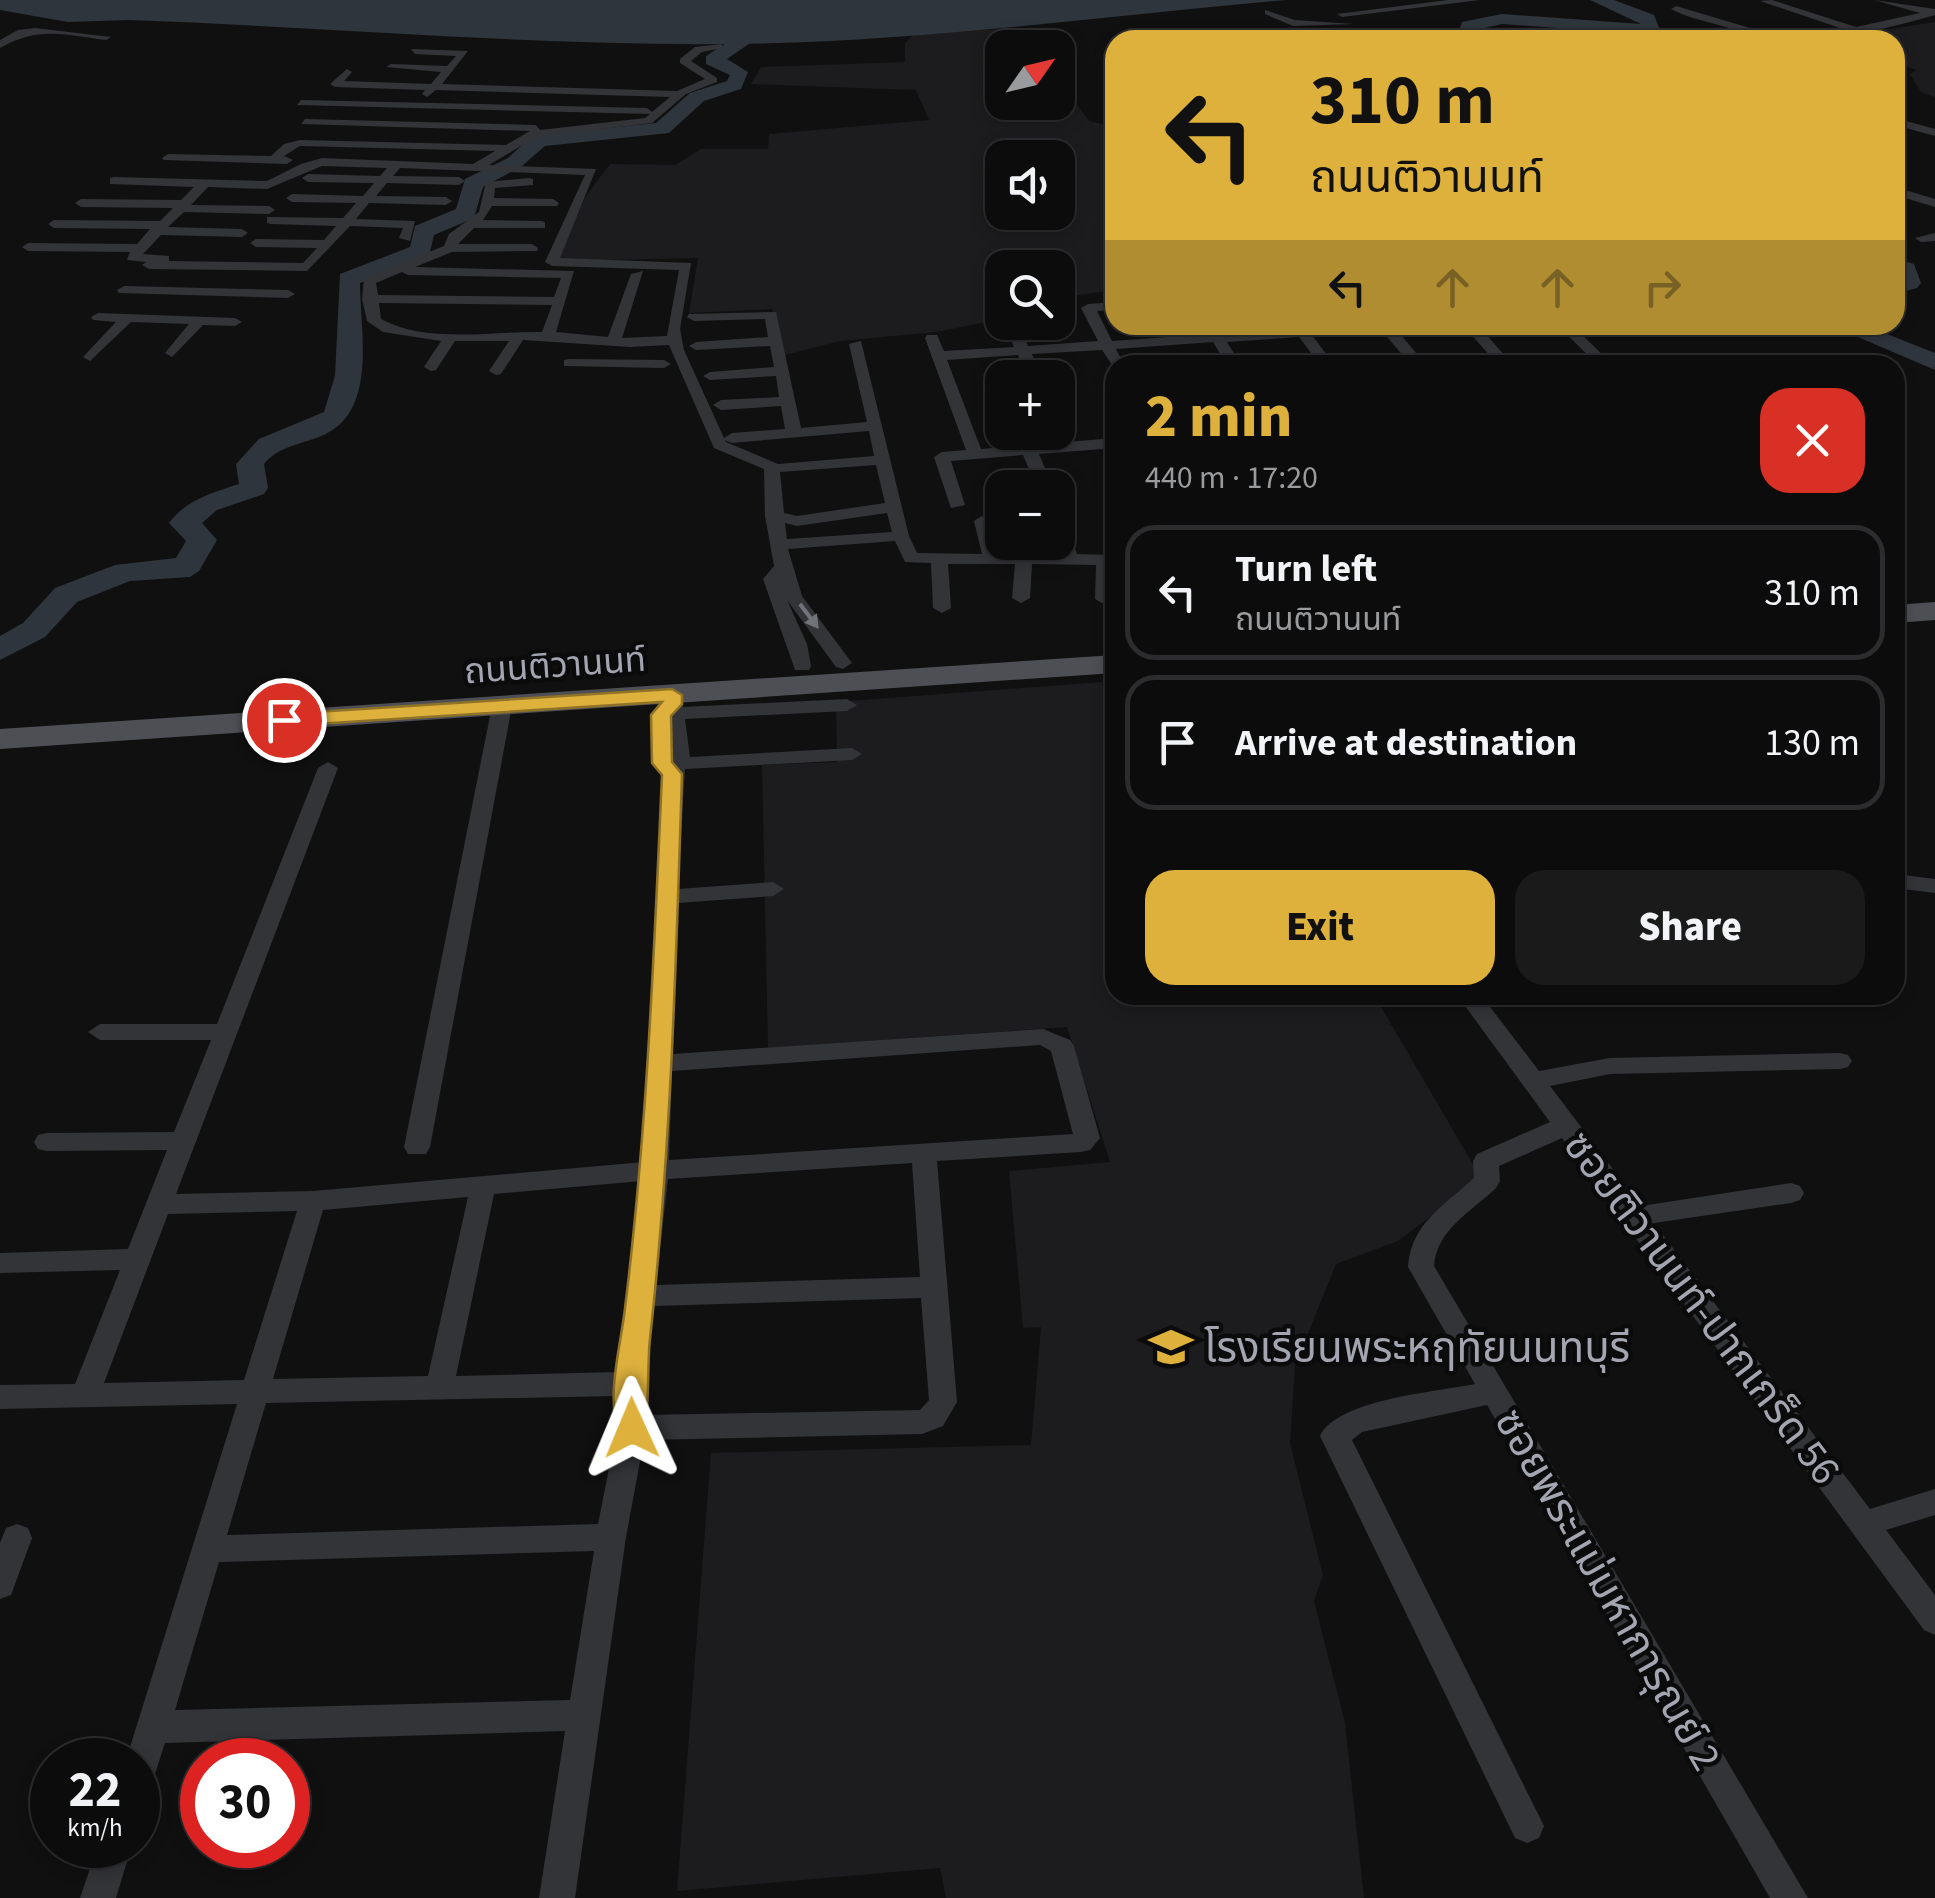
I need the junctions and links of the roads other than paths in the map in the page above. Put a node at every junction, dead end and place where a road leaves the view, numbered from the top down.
1 (1475, 0) edge
2 (1802, 0) edge
3 (1879, 0) edge
4 (1764, 1) edge
5 (1369, 6) dead end
6 (1676, 9) dead end
7 (1754, 11) dead end
8 (1268, 12) dead end
9 (1934, 13) edge
10 (1342, 14) junction
11 (1768, 18) dead end
12 (1350, 24) junction
13 (1783, 24) dead end
14 (1885, 26) junction
15 (1353, 30) edge
16 (1742, 30) edge
17 (1796, 30) edge
18 (1856, 30) joint
19 (106, 37) dead end
20 (718, 46) dead end
21 (0, 49) edge
22 (415, 51) dead end
23 (391, 67) dead end
24 (451, 69) junction
25 (346, 72) dead end
26 (434, 87) junction
27 (681, 94) junction
28 (301, 103) dead end
29 (416, 105) junction
30 (585, 110) junction
31 (648, 112) dead end
32 (305, 122) dead end
33 (576, 124) dead end
34 (397, 125) junction
35 (1905, 125) edge
36 (537, 128) dead end
37 (1935, 134) edge
38 (186, 141) dead end
39 (376, 144) junction
40 (503, 148) junction
41 (168, 158) junction
42 (356, 163) junction
43 (397, 164) junction
44 (480, 166) junction
45 (152, 172) dead end
46 (308, 178) dead end
47 (380, 179) junction
48 (114, 181) dead end
49 (459, 181) dead end
50 (561, 182) dead end
51 (204, 184) junction
52 (1905, 194) edge
53 (292, 198) dead end
54 (365, 199) junction
55 (1905, 200) edge
56 (446, 201) dead end
57 (489, 202) junction
58 (81, 203) dead end
59 (552, 203) dead end
60 (1935, 203) edge
61 (181, 206) junction
62 (347, 221) junction
63 (54, 224) dead end
64 (474, 224) junction
65 (541, 225) dead end
66 (159, 228) junction
67 (242, 233) dead end
68 (404, 238) dead end
69 (256, 243) dead end
70 (328, 244) junction
71 (28, 247) dead end
72 (138, 248) junction
73 (450, 248) junction
74 (532, 248) dead end
75 (219, 264) junction
76 (149, 265) dead end
77 (393, 270) junction
78 (638, 274) dead end
79 (124, 290) dead end
80 (200, 292) junction
81 (288, 294) dead end
82 (370, 299) junction
83 (559, 301) junction
84 (1105, 307) edge
85 (694, 317) dead end
86 (98, 318) dead end
87 (126, 319) junction
88 (174, 321) junction
89 (199, 322) junction
90 (236, 322) dead end
91 (1180, 335) edge
92 (1393, 335) edge
93 (1479, 335) edge
94 (1574, 335) edge
95 (519, 336) junction
96 (548, 336) junction
97 (451, 337) junction
98 (579, 338) junction
99 (932, 338) dead end
100 (676, 340) junction
101 (776, 340) junction
102 (1019, 340) edge
103 (614, 341) junction
104 (856, 344) dead end
105 (1106, 344) junction
106 (696, 346) dead end
107 (1023, 350) junction
108 (172, 353) dead end
109 (1112, 355) edge
110 (1410, 355) edge
111 (1497, 355) edge
112 (1596, 355) edge
113 (939, 356) junction
114 (90, 357) dead end
115 (1028, 360) edge
116 (664, 364) dead end
117 (430, 366) dead end
118 (496, 371) dead end
119 (782, 371) junction
120 (710, 376) dead end
121 (788, 401) junction
122 (721, 406) dead end
123 (875, 426) junction
124 (794, 433) junction
125 (732, 438) dead end
126 (1105, 444) edge
127 (1075, 446) edge
128 (1029, 450) joint
129 (975, 454) junction
130 (883, 460) junction
131 (782, 468) dead end
132 (1038, 470) edge
133 (957, 505) dead end
134 (894, 507) junction
135 (774, 516) junction
136 (982, 520) dead end
137 (985, 531) edge
138 (901, 536) junction
139 (782, 544) junction
140 (985, 558) edge
141 (1075, 559) edge
142 (939, 560) junction
143 (1024, 560) edge
144 (1105, 560) edge
145 (784, 565) junction
146 (1105, 592) edge
147 (1935, 594) edge
148 (1905, 596) edge
149 (1021, 598) dead end
150 (1104, 598) dead end
151 (942, 608) dead end
152 (1935, 611) edge
153 (1905, 613) edge
154 (1105, 647) edge
155 (843, 663) junction
156 (1105, 665) edge
157 (802, 666) junction
158 (400, 703) junction
159 (848, 704) dead end
160 (502, 706) junction
161 (671, 707) junction
162 (0, 720) edge
163 (0, 739) edge
164 (852, 754) dead end
165 (328, 768) dead end
166 (676, 768) junction
167 (1905, 883) edge
168 (1935, 886) edge
169 (774, 889) dead end
170 (668, 897) junction
171 (1477, 1005) edge
172 (100, 1032) dead end
173 (227, 1032) junction
174 (1840, 1061) dead end
175 (661, 1062) junction
176 (1534, 1080) junction
177 (1568, 1125) junction
178 (185, 1141) junction
179 (47, 1142) dead end
180 (417, 1147) dead end
181 (924, 1154) junction
182 (656, 1170) junction
183 (484, 1185) junction
184 (1791, 1192) dead end
185 (314, 1201) junction
186 (162, 1204) junction
187 (1637, 1216) junction
188 (139, 1259) junction
189 (0, 1263) edge
190 (930, 1287) junction
191 (641, 1296) junction
192 (630, 1384) junction
193 (439, 1389) junction
194 (255, 1392) junction
195 (1494, 1392) junction
196 (85, 1396) junction
197 (0, 1397) edge
198 (632, 1428) junction
199 (1935, 1502) edge
200 (1864, 1524) junction
201 (611, 1537) junction
202 (17, 1538) dead end
203 (207, 1549) junction
204 (0, 1585) edge
205 (1935, 1620) edge
206 (586, 1715) junction
207 (154, 1727) junction
208 (150, 1738) edge
209 (1527, 1826) dead end
210 (108, 1868) edge
211 (98, 1898) edge
212 (557, 1898) edge
213 (1790, 1898) edge

1 - 10 street
2 - 14 street
3 - 9 street
4 - 18 street
5 - 10 street
6 - 16 street
7 - 11 street
8 - 12 street
9 - 14 street
10 - 12 street
12 - 15 street
13 - 17 street
14 - 18 street
19 - 21 street
20 - 27 street
22 - 24 street
23 - 24 street
24 - 26 street
25 - 26 street
26 - 27 street
26 - 29 street
27 - 40 street
28 - 29 street
29 - 30 street
29 - 34 street
30 - 31 street
30 - 33 street
32 - 34 street
34 - 36 street
34 - 39 street
35 - 37 street
38 - 41 street
39 - 40 street
39 - 41 street
39 - 42 street
40 - 44 street
41 - 45 street
42 - 43 street
42 - 51 street
43 - 44 street
43 - 47 street
44 - 100 street
46 - 47 street
47 - 49 street
47 - 54 street
48 - 51 street
50 - 57 street
51 - 61 street
52 - 60 street
53 - 54 street
54 - 56 street
54 - 62 street
55 - 60 street
57 - 59 street
57 - 64 street
58 - 61 street
61 - 62 street
61 - 66 street
62 - 68 street
62 - 70 street
63 - 66 street
64 - 65 street
64 - 73 street
66 - 67 street
66 - 72 street
69 - 70 street
70 - 75 street
71 - 72 street
72 - 75 street
73 - 74 street
73 - 77 street
75 - 76 street
75 - 80 street
77 - 82 street
77 - 83 street
78 - 103 street
79 - 80 street
80 - 81 street
80 - 88 street
82 - 83 street
82 - 97 street
83 - 96 street
84 - 105 street
85 - 101 street
86 - 87 street
87 - 88 street
87 - 114 street
88 - 89 street
89 - 90 street
89 - 108 street
91 - 105 street
92 - 110 street
93 - 111 street
94 - 112 street
95 - 96 street
95 - 97 street
95 - 118 street
96 - 98 street
97 - 117 street
98 - 103 street
98 - 116 street
99 - 113 street
100 - 103 street
100 - 135 street
101 - 106 street
101 - 119 street
102 - 107 street
104 - 123 street
105 - 107 street
105 - 109 street
107 - 113 street
107 - 115 street
113 - 129 street
119 - 120 street
119 - 121 street
121 - 122 street
121 - 124 street
123 - 124 street
123 - 130 street
124 - 125 street
126 - 127 street
128 - 129 street
128 - 132 street
129 - 133 street
130 - 131 street
130 - 134 street
134 - 135 street
134 - 138 street
135 - 139 street
136 - 137 street
138 - 139 street
138 - 142 street
139 - 145 street
140 - 142 street
141 - 144 street
142 - 151 street
143 - 149 street
145 -> 155 street
145 - 157 street
146 - 150 street
147 - 148 main road
152 - 153 main road
154 - 155 main road, ถนนติวานนท์
155 - 157 main road, ถนนติวานนท์
156 - 161 main road, ถนนติวานนท์
157 - 158 main road, ถนนติวานนท์
158 - 160 main road, ถนนติวานนท์
158 - 162 main road, ถนนติวานนท์
158 - 163 main road, ถนนติวานนท์
159 - 161 street
160 - 161 main road, ถนนติวานนท์
160 - 180 street
161 - 166 street
164 - 166 street
165 - 173 street
166 - 170 street
167 - 168 street
169 - 170 street
170 - 175 street
171 - 176 street, ซอยติวานนท์-ปากเกร็ด 56
172 - 173 street
173 - 178 street
174 - 176 street
175 - 181 street
175 - 182 street
176 - 177 street, ซอยติวานนท์-ปากเกร็ด 56
177 - 187 street, ซอยติวานนท์-ปากเกร็ด 56
177 - 195 street, ซอยพระแม่มหาการุณย์ 2
178 - 179 street
178 - 186 street
181 - 182 street
181 - 190 street
182 - 183 street
182 - 191 street
183 - 185 street
183 - 193 street
184 - 187 street
185 - 186 street
185 - 194 street
186 - 188 street
187 - 200 street, ซอยติวานนท์-ปากเกร็ด 56
188 - 189 street
188 - 196 street
190 - 191 street
190 - 198 street
191 - 192 street
192 - 193 street
192 - 198 street
193 - 194 street
194 - 196 street
194 - 203 street
195 - 209 street
195 - 213 street, ซอยพระแม่มหาการุณย์ 2
196 - 197 street
198 - 201 street
199 - 200 street
200 - 205 street, ซอยติวานนท์-ปากเกร็ด 56
201 - 203 street
201 - 206 street
202 - 204 street
203 - 207 street
206 - 207 street
206 - 212 street
207 - 208 street
210 - 211 street

